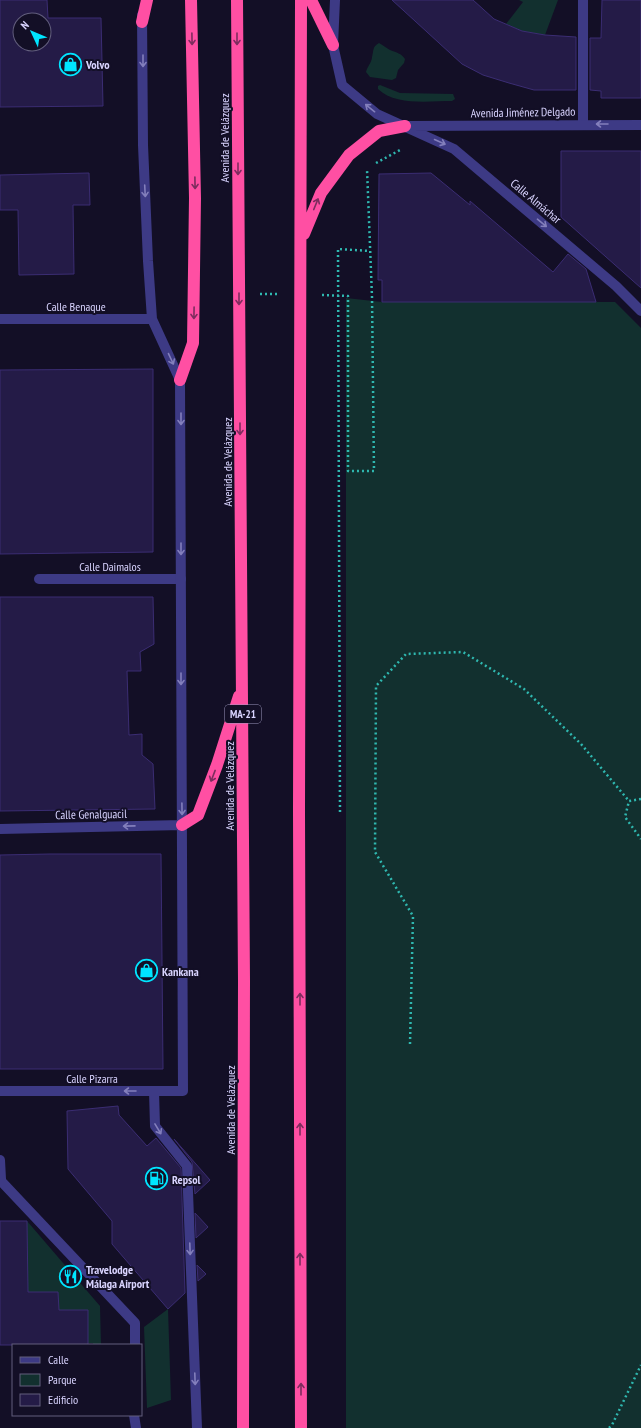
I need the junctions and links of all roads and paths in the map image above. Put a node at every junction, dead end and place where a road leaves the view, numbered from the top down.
1 (142, 0) edge
2 (147, 0) edge
3 (191, 0) edge
4 (237, 0) edge
5 (301, 0) edge
6 (312, 0) edge
7 (335, 0) edge
8 (583, 0) edge
9 (142, 22) junction
10 (333, 45) junction
11 (583, 124) junction
12 (641, 125) edge
13 (405, 126) junction
14 (374, 164) dead end
15 (367, 168) dead end
16 (302, 240) junction
17 (370, 251) junction
18 (260, 294) dead end
19 (284, 294) dead end
20 (316, 295) dead end
21 (641, 311) edge
22 (0, 319) edge
23 (152, 319) junction
24 (180, 380) junction
25 (39, 579) dead end
26 (181, 579) junction
27 (242, 686) junction
28 (641, 799) edge
29 (629, 802) junction
30 (340, 812) dead end
31 (182, 825) junction
32 (0, 828) edge
33 (641, 839) edge
34 (410, 1044) dead end
35 (0, 1091) edge
36 (154, 1091) junction
37 (0, 1160) edge
38 (0, 1180) edge
39 (135, 1344) edge
40 (641, 1366) edge
41 (134, 1416) edge
42 (136, 1428) edge
43 (196, 1428) edge
44 (243, 1428) edge
45 (301, 1428) edge
46 (609, 1428) edge

1 - 9 street
2 - 9 highway
3 -> 24 highway
4 -> 27 highway, Avenida de Velázquez / MA-21
5 - 16 highway
6 - 10 highway
7 - 10 street, Calle Almáchar
8 - 11 street
9 -> 23 street
13 -> 10 street, Calle Almáchar
12 -> 11 street, Avenida Jiménez Delgado
11 - 13 street, Avenida Jiménez Delgado
13 - 14 path
16 -> 13 highway
13 -> 21 street, Calle Almáchar
15 - 17 path
45 -> 16 highway
17 - 20 path
17 - 30 path
18 - 19 path
22 - 23 street, Calle Benaque
23 -> 24 street
24 -> 26 street
25 - 26 street, Calle Daimalos
26 -> 31 street
27 -> 31 highway
27 - 44 highway, Avenida de Velázquez / MA-21
28 - 29 path
29 - 33 path
29 - 34 path
31 -> 32 street, Calle Genalguacil
31 - 36 street, Calle Pizarra
36 -> 35 street, Calle Pizarra
36 -> 43 street
37 - 38 street
38 - 39 street
40 - 46 path
41 - 42 street

